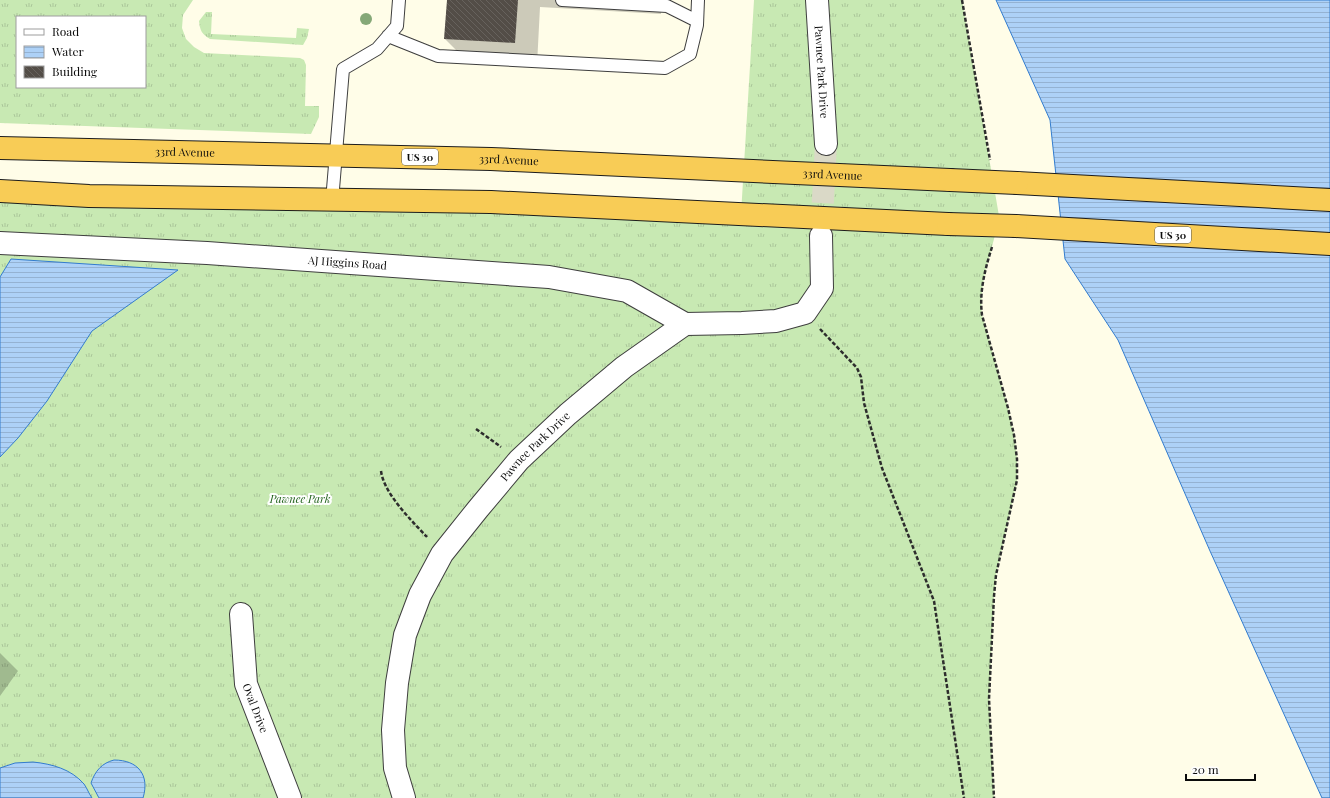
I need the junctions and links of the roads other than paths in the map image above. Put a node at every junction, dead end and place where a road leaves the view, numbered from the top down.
1 (399, 0) edge
2 (562, 0) edge
3 (698, 0) edge
4 (817, 0) edge
5 (697, 21) junction
6 (388, 36) junction
7 (826, 144) tunnel mouth
8 (0, 148) edge
9 (336, 155) junction
10 (0, 191) edge
11 (1330, 200) edge
12 (332, 201) junction
13 (821, 236) tunnel mouth
14 (0, 243) edge
15 (1330, 244) edge
16 (685, 324) junction
17 (241, 614) dead end
18 (290, 798) edge
19 (404, 798) edge

1 - 6 lane
2 - 5 lane
3 - 5 lane
4 - 7 street, Pawnee Park Drive
5 - 6 lane
6 - 9 lane
8 - 9 highway, 33rd Avenue / US 30
9 - 11 highway, 33rd Avenue / US 30, bridge
9 - 12 lane
10 - 12 highway, US 30
12 - 15 highway, US 30, bridge
13 - 16 street
14 - 16 street, AJ Higgins Road
16 - 19 street, Pawnee Park Drive
17 - 18 street, Oval Drive

